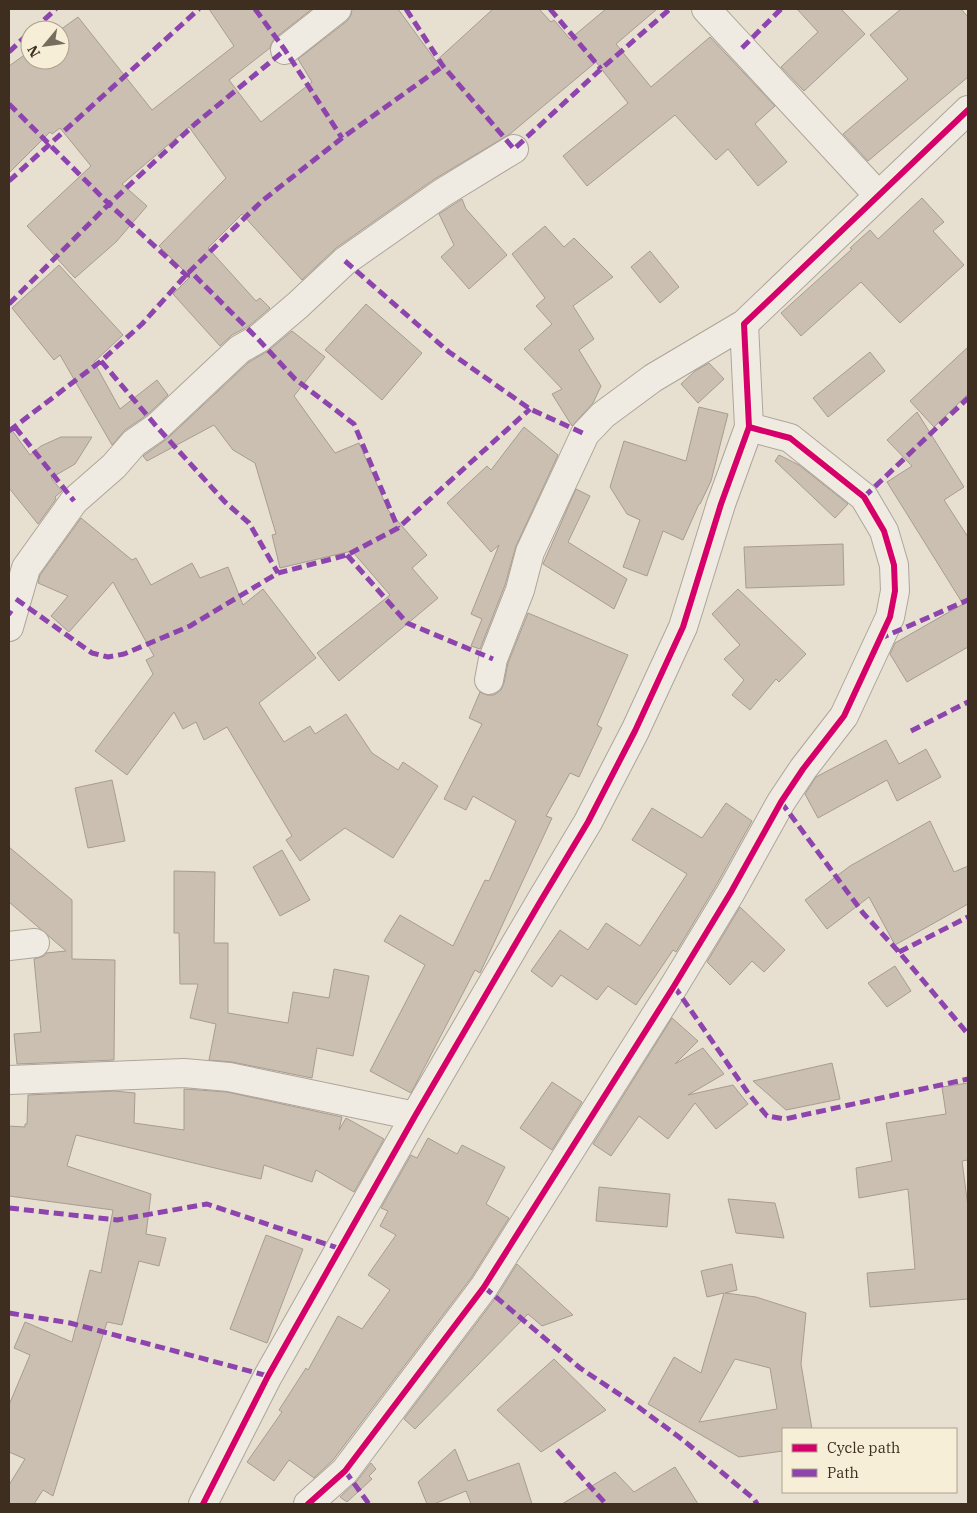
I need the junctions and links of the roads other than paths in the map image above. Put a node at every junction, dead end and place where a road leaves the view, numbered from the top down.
1 (337, 9) edge
2 (706, 9) edge
3 (285, 50) dead end
4 (968, 110) edge
5 (514, 149) dead end
6 (878, 195) junction
7 (744, 324) junction
8 (749, 427) junction
9 (9, 627) edge
10 (489, 680) dead end
11 (9, 1080) edge
12 (415, 1116) junction
13 (203, 1504) edge
14 (308, 1504) edge

1 - 3 street
2 - 6 street
4 - 6 street
5 - 9 street
6 - 7 street
7 - 8 street
7 - 10 street
8 - 12 street
8 - 14 street
11 - 12 street
12 - 13 street

